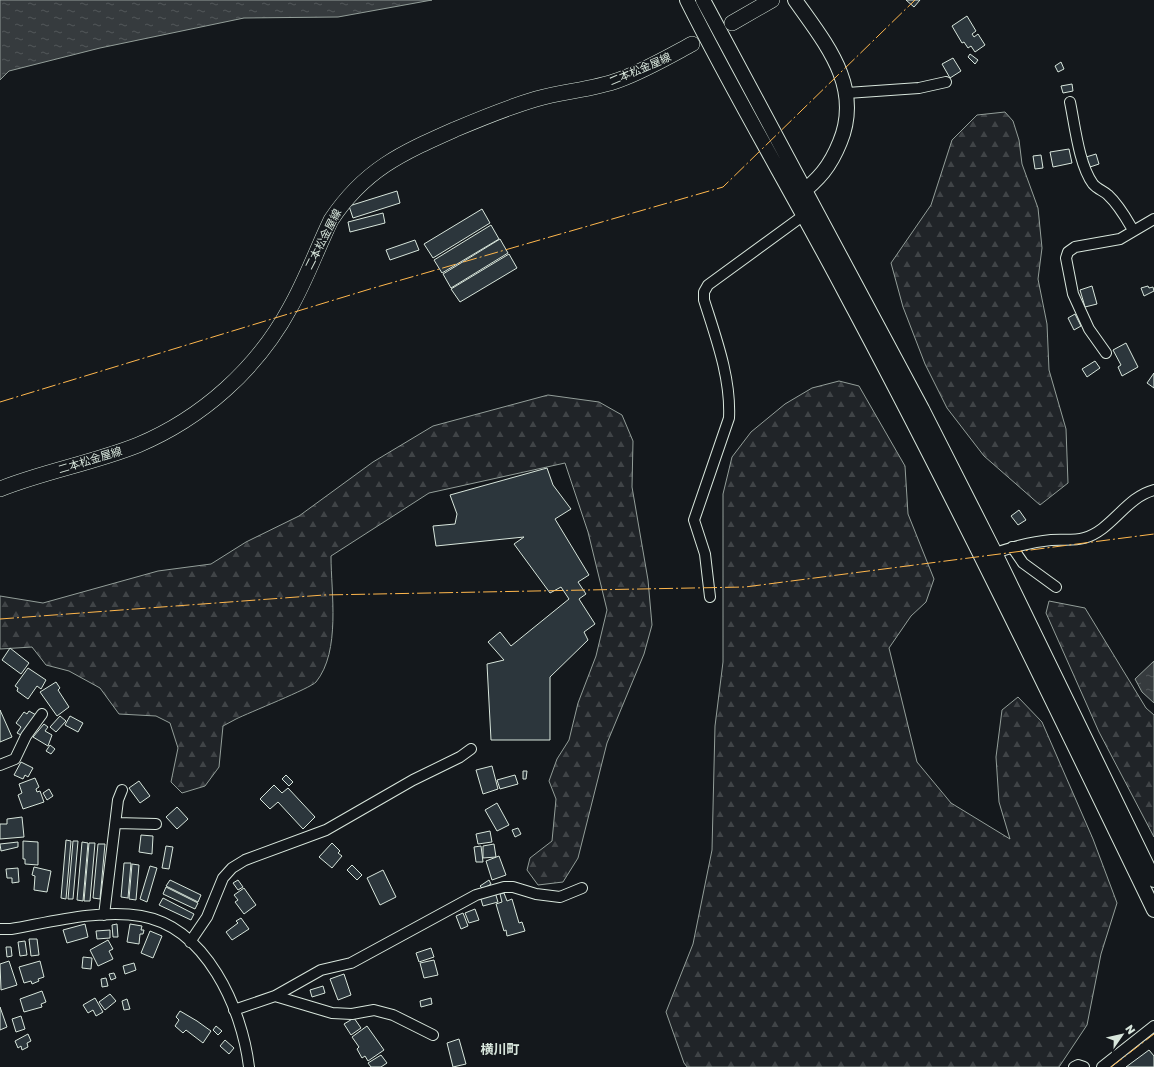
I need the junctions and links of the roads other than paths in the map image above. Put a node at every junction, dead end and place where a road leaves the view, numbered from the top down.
1 (687, 0) edge
2 (772, 0) edge
3 (795, 0) edge
4 (707, 1) edge
5 (732, 23) dead end
6 (692, 44) dead end
7 (946, 82) dead end
8 (846, 92) junction
9 (1070, 102) dead end
10 (800, 195) junction
11 (804, 215) junction
12 (1154, 219) edge
13 (1133, 230) junction
14 (1106, 353) dead end
15 (0, 489) edge
16 (1154, 490) edge
17 (1012, 547) junction
18 (995, 553) junction
19 (981, 557) junction
20 (1056, 587) dead end
21 (710, 597) dead end
22 (42, 714) dead end
23 (470, 749) dead end
24 (0, 765) edge
25 (122, 790) dead end
26 (116, 823) junction
27 (156, 824) dead end
28 (1154, 880) edge
29 (582, 888) dead end
30 (1154, 910) edge
31 (104, 915) junction
32 (0, 928) edge
33 (190, 942) junction
34 (275, 996) junction
35 (234, 1010) junction
36 (1154, 1026) edge
37 (433, 1035) dead end
38 (249, 1067) edge
39 (1074, 1067) edge
40 (1084, 1067) edge
41 (1102, 1067) edge

1 - 10 street
2 - 5 main road
3 - 8 street
4 - 10 street
6 - 15 main road, 二本松金屋線
7 - 8 street
8 - 10 street
9 - 13 street
10 - 11 street
10 - 18 street
11 - 19 street
11 - 21 street
12 - 13 street
13 - 14 street
16 - 17 street
17 - 18 street
17 - 20 street
18 - 19 street
18 - 28 street
19 - 30 street
22 - 24 street
23 - 33 street
25 - 26 street
26 - 27 street
26 - 31 street
29 - 34 street
31 - 32 street
31 - 33 street
33 - 35 street
34 - 35 street
34 - 37 street
35 - 38 street
36 - 41 street
39 - 40 street

